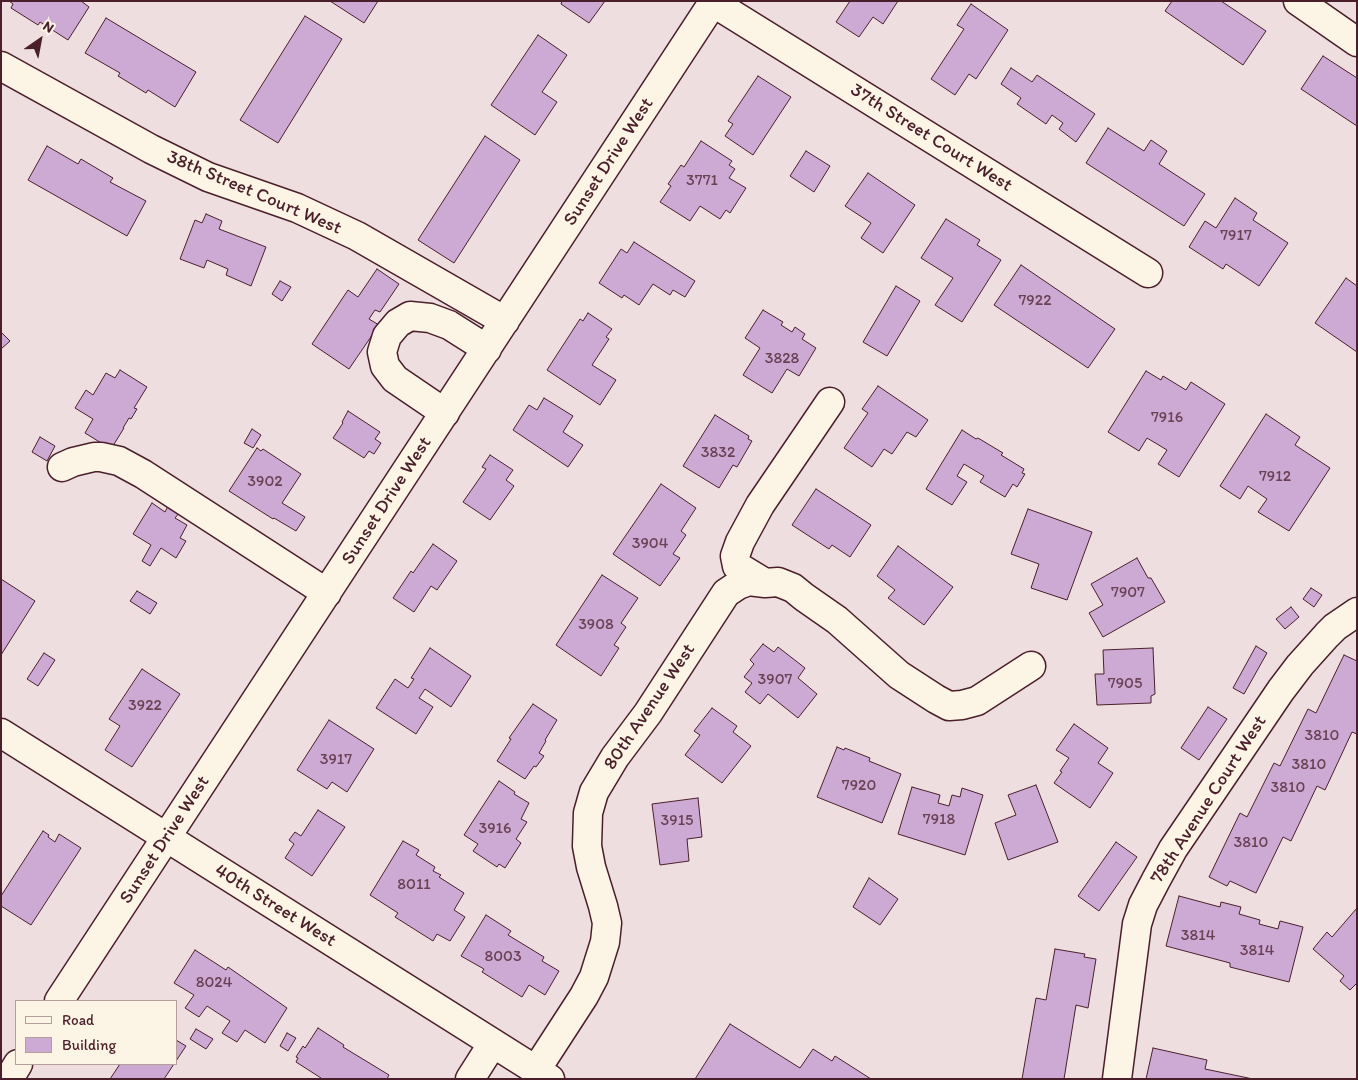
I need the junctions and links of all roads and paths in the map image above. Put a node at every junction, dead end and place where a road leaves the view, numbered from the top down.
1 (1298, 1) edge
2 (714, 2) edge
3 (1357, 42) edge
4 (1, 66) edge
5 (1148, 273) dead end
6 (505, 321) junction
7 (487, 348) junction
8 (830, 402) dead end
9 (445, 413) junction
10 (62, 467) dead end
11 (765, 583) junction
12 (327, 593) junction
13 (1357, 612) edge
14 (1032, 666) dead end
15 (1, 733) edge
16 (167, 837) junction
17 (60, 1000) edge
18 (494, 1043) junction
19 (17, 1065) edge
20 (543, 1075) edge
21 (8, 1079) edge
22 (470, 1079) edge
23 (1117, 1079) edge

1 - 3 street
2 - 5 street, 37th Street Court West
2 - 6 street, Sunset Drive West
4 - 6 street, 38th Street Court West
6 - 7 street, Sunset Drive West
7 - 9 street, Sunset Drive West
7 - 9 street
8 - 11 street
9 - 12 street, Sunset Drive West
10 - 12 street
11 - 14 street
11 - 20 street, 80th Avenue West
12 - 16 street, Sunset Drive West
13 - 23 street, 78th Avenue Court West
15 - 16 street, 40th Street West
16 - 17 street, Sunset Drive West
16 - 18 street, 40th Street West
18 - 20 street, 40th Street West
18 - 22 street
19 - 21 street

